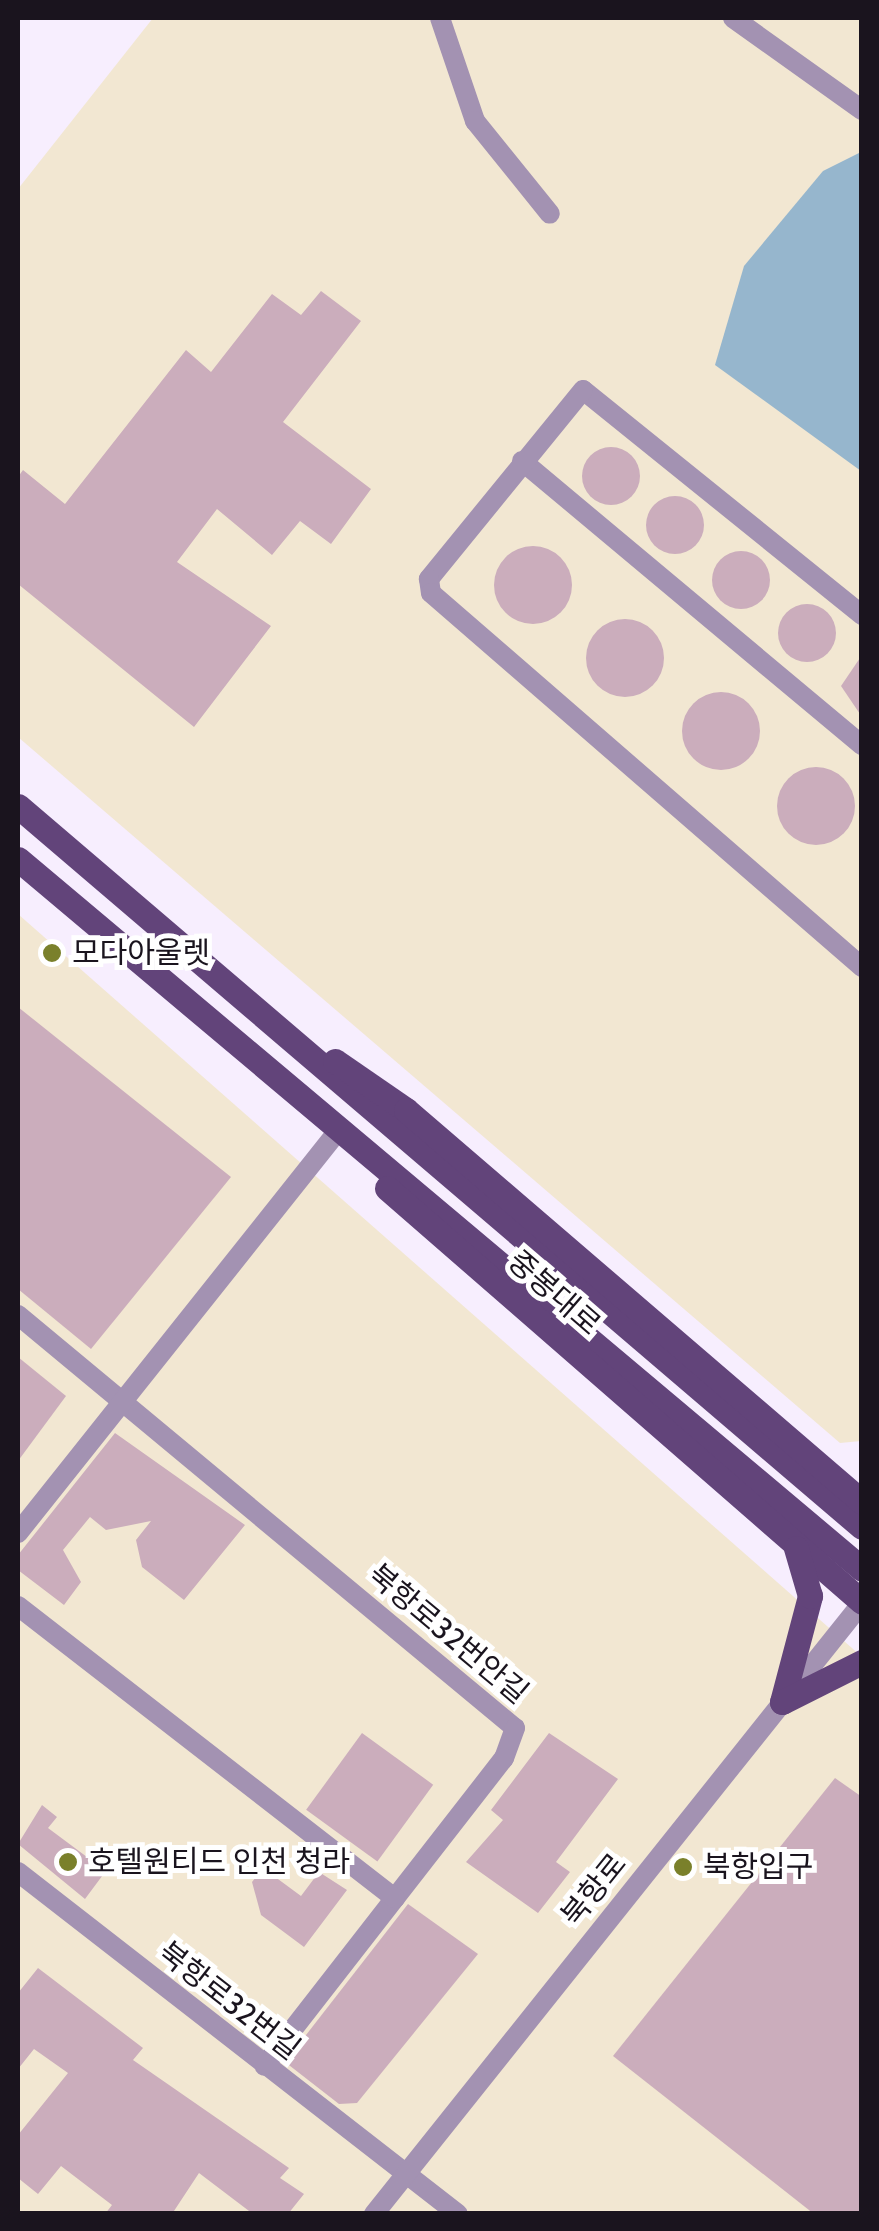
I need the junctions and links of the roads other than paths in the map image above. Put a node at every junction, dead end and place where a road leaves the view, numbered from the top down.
1 (440, 18) edge
2 (733, 18) edge
3 (862, 110) edge
4 (550, 214) dead end
5 (522, 461) junction
6 (862, 614) edge
7 (862, 745) edge
8 (18, 806) edge
9 (18, 859) edge
10 (862, 967) edge
11 (253, 1004) junction
12 (335, 1134) junction
13 (18, 1315) edge
14 (121, 1401) junction
15 (829, 1474) junction
16 (862, 1480) edge
17 (862, 1502) edge
18 (862, 1528) edge
19 (18, 1533) edge
20 (794, 1544) junction
21 (862, 1569) edge
22 (862, 1603) edge
23 (18, 1606) edge
24 (862, 1662) edge
25 (782, 1702) junction
26 (18, 1872) edge
27 (395, 1898) junction
28 (264, 2066) junction
29 (406, 2173) junction
30 (374, 2214) edge
31 (458, 2214) edge

1 - 4 street
2 - 3 street
5 - 6 street
5 - 7 street
5 - 10 street
8 - 11 main road, 중봉대로
9 - 12 main road, 중봉대로
11 - 15 main road, 중봉대로
11 - 18 main road, 중봉대로
12 - 14 street
12 - 20 main road, 중봉대로
12 - 21 main road, 중봉대로
13 - 14 street, 북항로32번안길
14 - 19 street
14 - 27 street, 북항로32번안길
15 - 16 main road
15 - 17 main road, 중봉대로
20 - 22 main road, 중봉대로
20 - 25 main road
22 - 25 street, 북항로
23 - 27 street
24 - 25 main road
25 - 29 street, 북항로
26 - 28 street, 북항로32번길
27 - 28 street, 북항로32번안길
28 - 29 street, 북항로32번길
29 - 30 street, 북항로
29 - 31 street, 북항로32번길

